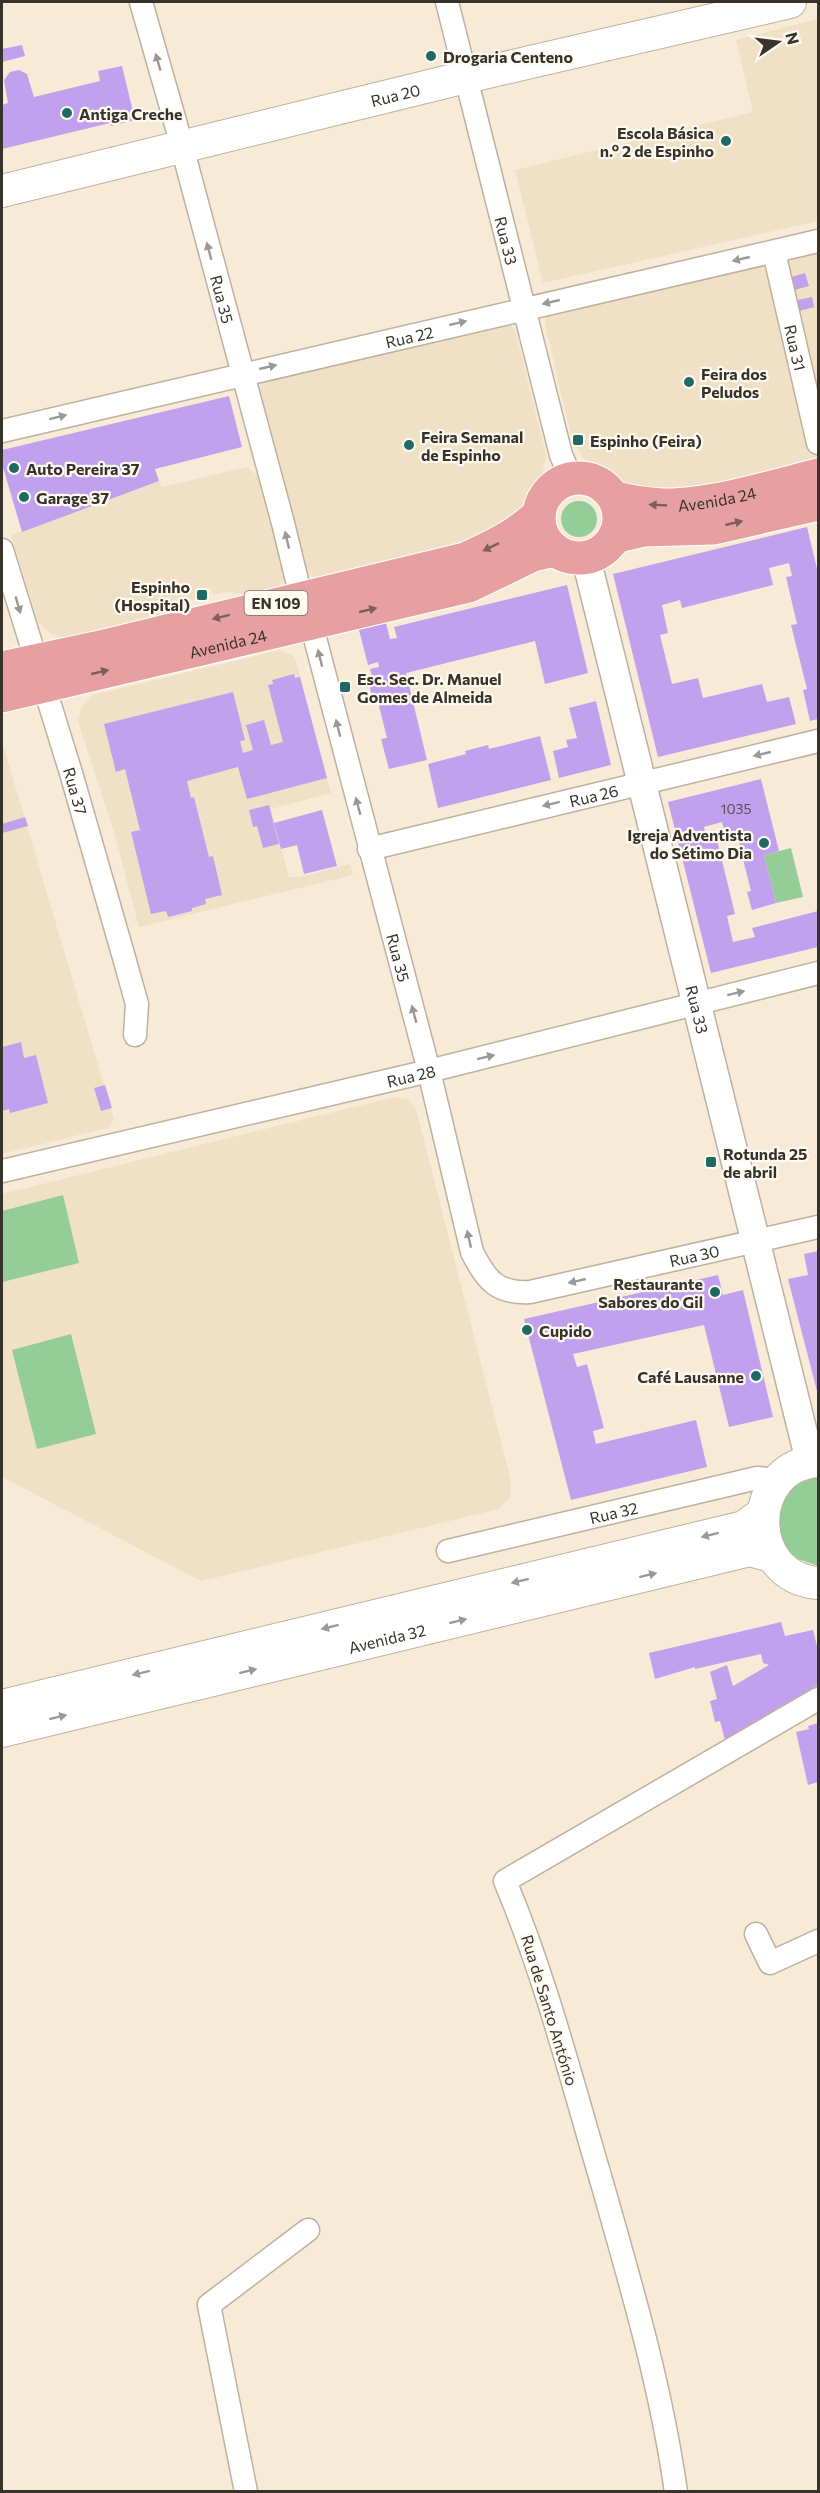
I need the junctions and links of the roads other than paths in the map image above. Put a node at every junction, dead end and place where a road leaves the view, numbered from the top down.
1 (141, 2) edge
2 (447, 2) edge
3 (790, 2) edge
4 (703, 11) edge
5 (466, 77) junction
6 (181, 147) junction
7 (2, 190) edge
8 (819, 241) edge
9 (774, 252) junction
10 (525, 308) junction
11 (243, 373) junction
12 (2, 431) edge
13 (819, 443) edge
14 (819, 475) edge
15 (571, 478) junction
16 (614, 498) junction
17 (819, 504) edge
18 (539, 514) junction
19 (614, 537) junction
20 (2, 550) edge
21 (555, 550) junction
22 (586, 558) junction
23 (306, 610) junction
24 (2, 668) edge
25 (39, 673) junction
26 (2, 696) edge
27 (819, 741) edge
28 (642, 782) junction
29 (369, 849) junction
30 (819, 973) edge
31 (696, 1003) junction
32 (135, 1035) dead end
33 (429, 1071) junction
34 (2, 1171) edge
35 (819, 1227) edge
36 (755, 1241) junction
37 (499, 1287) joint
38 (814, 1461) edge
39 (778, 1480) junction
40 (762, 1514) junction
41 (448, 1551) dead end
42 (772, 1556) junction
43 (816, 1584) edge
44 (819, 1699) edge
45 (2, 1706) edge
46 (2, 1731) edge
47 (756, 1934) dead end
48 (819, 1941) edge
49 (308, 2230) dead end
50 (246, 2492) edge
51 (676, 2492) edge

6 -> 1 street, Rua 35
2 - 5 street, Rua 33
3 - 4 main road, Rua 20
4 - 5 main road, Rua 20
5 - 6 main road, Rua 20
5 - 10 street, Rua 33
6 - 7 main road, Rua 20
11 -> 6 street, Rua 35
8 - 9 street, Rua 22
9 -> 10 street, Rua 22
9 - 13 street, Rua 31
11 -> 10 street, Rua 22
10 - 15 street, Rua 33
12 -> 11 street, Rua 22
23 -> 11 street, Rua 35
14 -> 16 main road, Avenida 24
15 - 16 main road, Avenida 24
15 - 18 main road, Avenida 24 / EN 109
16 - 19 main road
19 -> 17 main road, Avenida 24
18 - 21 main road
18 -> 23 main road, Avenida 24 / EN 109
19 - 22 main road, Avenida 24
20 -> 25 street, Rua 37
21 - 22 main road
23 -> 21 main road, Avenida 24 / EN 109
22 - 28 street, Rua 33
23 - 25 main road, Avenida 24 / EN 109
29 -> 23 street, Rua 35
24 - 25 main road, Avenida 24 / EN 109
25 - 26 main road, Avenida 24 / EN 109
25 - 32 street, Rua 37
27 -> 28 street, Rua 26
28 -> 29 street, Rua 26
28 - 31 street, Rua 33
33 -> 29 street, Rua 35
31 -> 30 street, Rua 28
33 -> 31 street, Rua 28
31 - 36 street, Rua 33
33 - 34 street, Rua 28
37 -> 33 street, Rua 35
35 - 36 street, Rua 30
36 -> 37 street, Rua 30
36 - 38 street, Rua 33
38 - 39 main road
39 - 40 main road
39 - 41 street, Rua 32
40 - 42 main road
40 -> 45 main road, Avenida 32
42 - 43 main road
46 -> 42 main road, Avenida 32
44 - 51 street, Rua de Santo António
47 - 48 street
49 - 50 street

